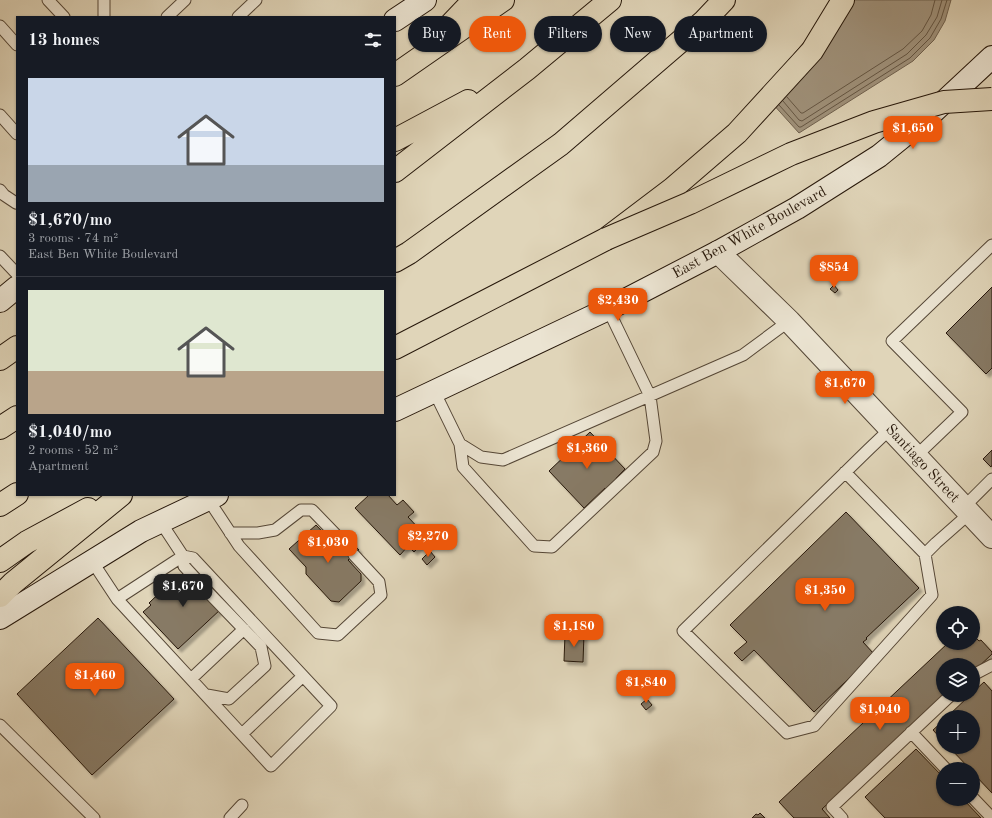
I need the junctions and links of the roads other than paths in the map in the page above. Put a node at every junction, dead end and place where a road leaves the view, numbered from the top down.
1 (48, 0) edge
2 (104, 0) edge
3 (185, 0) edge
4 (256, 0) edge
5 (425, 0) edge
6 (474, 0) edge
7 (503, 0) edge
8 (610, 0) edge
9 (724, 0) edge
10 (843, 0) edge
11 (63, 16) edge
12 (104, 16) edge
13 (168, 16) edge
14 (239, 16) edge
15 (396, 19) edge
16 (0, 26) edge
17 (992, 42) edge
18 (16, 44) edge
19 (422, 55) junction
20 (985, 64) edge
21 (527, 69) junction
22 (396, 74) edge
23 (992, 99) edge
24 (0, 115) edge
25 (16, 133) edge
26 (396, 139) edge
27 (396, 170) edge
28 (0, 190) edge
29 (16, 203) edge
30 (606, 239) junction
31 (992, 245) edge
32 (718, 252) junction
33 (0, 256) edge
34 (400, 260) edge
35 (16, 273) edge
36 (16, 288) edge
37 (0, 301) edge
38 (608, 309) junction
39 (789, 321) junction
40 (16, 342) edge
41 (396, 347) edge
42 (16, 348) edge
43 (0, 350) edge
44 (0, 359) edge
45 (434, 391) junction
46 (650, 396) junction
47 (396, 410) edge
48 (16, 419) edge
49 (0, 428) edge
50 (890, 429) junction
51 (460, 444) junction
52 (916, 456) junction
53 (846, 472) junction
54 (992, 479) edge
55 (16, 495) edge
56 (112, 496) edge
57 (120, 496) edge
58 (213, 497) edge
59 (0, 506) edge
60 (967, 510) junction
61 (160, 521) junction
62 (230, 532) junction
63 (992, 537) edge
64 (342, 541) dead end
65 (926, 554) junction
66 (354, 555) dead end
67 (183, 556) junction
68 (0, 561) edge
69 (92, 561) junction
70 (195, 578) dead end
71 (204, 588) dead end
72 (0, 596) edge
73 (117, 599) junction
74 (0, 618) edge
75 (244, 629) junction
76 (992, 665) edge
77 (980, 671) edge
78 (303, 676) junction
79 (192, 679) junction
80 (207, 695) junction
81 (943, 702) edge
82 (0, 725) edge
83 (911, 732) junction
84 (242, 734) junction
85 (939, 762) edge
86 (242, 805) dead end
87 (980, 805) edge
88 (94, 818) edge
89 (230, 818) edge
90 (842, 818) edge
91 (992, 818) edge

1 - 11 lane
2 - 12 lane
3 - 13 lane
4 - 14 lane
5 - 15 main road
6 - 19 highway
7 - 19 highway
8 - 21 highway
9 - 34 highway
10 - 30 highway, bridge
16 - 18 lane
17 - 20 main road
19 - 22 highway
20 - 32 main road, East Ben White Boulevard
21 - 26 highway
21 - 27 highway
23 - 30 highway, bridge
24 - 25 lane
28 - 29 lane
30 - 41 highway
31 - 52 lane
32 - 38 main road, East Ben White Boulevard
32 - 39 main road, Santiago Street
33 - 35 lane
36 - 37 main road
38 - 45 main road, East Ben White Boulevard
38 - 46 lane
39 - 46 lane
39 - 50 main road, Santiago Street
40 - 43 highway
42 - 44 highway
45 - 47 main road, East Ben White Boulevard
45 - 51 lane
46 - 51 lane
46 - 51 lane
48 - 49 highway
50 - 52 main road, Santiago Street
50 - 53 lane
52 - 60 main road, Santiago Street
53 - 65 lane
53 - 65 lane
54 - 60 lane
55 - 59 highway
56 - 68 highway
57 - 72 highway
58 - 61 main road
58 - 62 lane
60 - 63 main road, Santiago Street
60 - 65 lane
61 - 67 lane
61 - 69 main road
62 - 64 lane
62 - 66 lane
67 - 70 lane
67 - 73 lane
67 - 78 lane
69 - 73 lane
69 - 74 main road
71 - 75 lane
73 - 79 lane
75 - 79 lane
75 - 80 lane
76 - 77 lane
78 - 84 lane
78 - 84 lane
79 - 80 lane
80 - 84 lane
81 - 83 lane
82 - 88 lane
83 - 85 lane
83 - 90 lane
86 - 89 lane
87 - 91 lane

